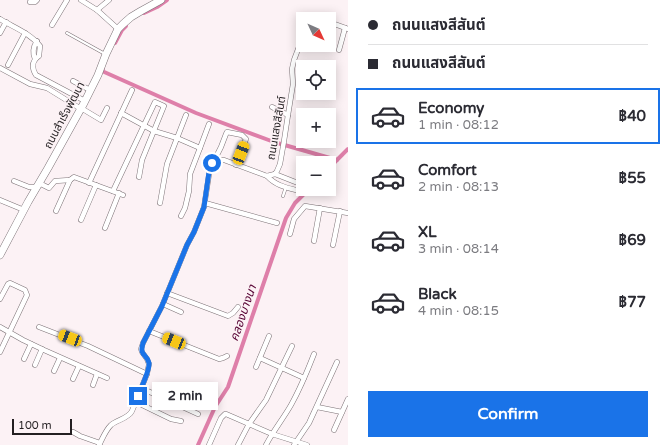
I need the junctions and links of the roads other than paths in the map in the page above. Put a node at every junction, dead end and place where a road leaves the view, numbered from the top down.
1 (37, 0) edge
2 (67, 0) edge
3 (80, 0) edge
4 (109, 0) edge
5 (161, 0) edge
6 (30, 2) dead end
7 (97, 10) junction
8 (0, 19) edge
9 (6, 22) junction
10 (52, 25) dead end
11 (336, 25) edge
12 (118, 29) junction
13 (346, 29) edge
14 (0, 33) edge
15 (25, 33) junction
16 (67, 33) dead end
17 (339, 50) dead end
18 (297, 52) edge
19 (105, 57) junction
20 (8, 65) dead end
21 (0, 68) edge
22 (73, 81) dead end
23 (90, 90) junction
24 (132, 90) dead end
25 (85, 101) junction
26 (272, 107) dead end
27 (81, 108) junction
28 (107, 108) dead end
29 (121, 113) junction
30 (186, 115) dead end
31 (288, 115) junction
32 (209, 124) dead end
33 (144, 125) junction
34 (154, 131) junction
35 (177, 138) junction
36 (200, 148) junction
37 (214, 161) junction
38 (236, 165) junction
39 (275, 174) junction
40 (267, 176) junction
41 (139, 177) dead end
42 (70, 180) junction
43 (14, 181) dead end
44 (296, 182) edge
45 (88, 183) junction
46 (38, 185) junction
47 (96, 185) junction
48 (286, 187) junction
49 (296, 190) edge
50 (113, 191) junction
51 (283, 196) dead end
52 (0, 200) edge
53 (160, 203) dead end
54 (205, 203) junction
55 (320, 208) junction
56 (24, 210) junction
57 (56, 211) dead end
58 (340, 211) junction
59 (348, 212) edge
60 (181, 216) dead end
61 (81, 220) dead end
62 (277, 223) dead end
63 (105, 228) dead end
64 (290, 234) dead end
65 (314, 241) dead end
66 (333, 245) dead end
67 (0, 255) edge
68 (167, 293) junction
69 (0, 299) edge
70 (163, 304) junction
71 (238, 306) dead end
72 (181, 312) dead end
73 (39, 326) dead end
74 (0, 327) edge
75 (149, 331) junction
76 (10, 332) junction
77 (269, 336) dead end
78 (31, 344) junction
79 (292, 346) dead end
80 (42, 349) junction
81 (0, 352) edge
82 (314, 354) dead end
83 (227, 356) dead end
84 (60, 358) junction
85 (260, 358) junction
86 (24, 359) dead end
87 (337, 362) dead end
88 (35, 365) dead end
89 (79, 366) junction
90 (256, 368) dead end
91 (282, 368) junction
92 (54, 371) dead end
93 (97, 374) junction
94 (147, 374) junction
95 (107, 378) dead end
96 (304, 378) junction
97 (73, 379) dead end
98 (93, 385) dead end
99 (141, 388) junction
100 (348, 399) edge
101 (136, 402) junction
102 (317, 406) junction
103 (342, 412) junction
104 (198, 414) dead end
105 (181, 421) dead end
106 (249, 424) junction
107 (334, 430) dead end
108 (73, 432) dead end
109 (272, 434) junction
110 (295, 443) edge
111 (100, 444) edge
112 (209, 445) edge
113 (238, 445) edge
114 (266, 445) edge
115 (307, 445) edge

1 - 6 street
2 - 10 street
3 - 7 street
4 - 7 street
5 - 12 street, ถนนสำเร็จพัฒนา
7 - 12 street
8 - 9 street
9 - 14 street
9 - 15 street
11 - 13 street
12 - 19 street, ถนนสำเร็จพัฒนา
13 - 17 street
15 - 20 street
15 - 25 street
16 - 19 lane
18 - 31 street, ถนนแสงสีสันต์
19 - 23 street, ถนนสำเร็จพัฒนา
21 - 27 street
22 - 23 street
23 - 25 street, ถนนสำเร็จพัฒนา
24 - 29 street
25 - 27 street, ถนนสำเร็จพัฒนา
26 - 31 street
27 - 28 street
27 - 46 street, ถนนสำเร็จพัฒนา
29 - 33 street
29 - 45 street
30 - 35 street
31 - 39 street, ถนนแสงสีสันต์
32 - 36 street
33 - 34 street
33 - 34 street
33 - 50 street
34 - 35 street
34 - 41 street
35 - 36 street
35 - 53 street
36 - 60 street
37 - 38 street, ถนนแสงสีสันต์
37 - 38 street
37 - 54 street
38 - 40 street, ถนนแสงสีสันต์
39 - 40 street, ถนนแสงสีสันต์
39 - 44 street
40 - 48 street
42 - 45 street
42 - 46 street
42 - 57 street
43 - 46 street
45 - 47 street
46 - 56 street, ถนนสำเร็จพัฒนา
47 - 50 street
47 - 61 street
48 - 49 street
48 - 51 lane
50 - 63 street
52 - 56 street
54 - 62 street
54 - 68 street
55 - 58 street
55 - 64 street
55 - 65 street
56 - 67 street, ถนนสำเร็จพัฒนา
58 - 59 street
58 - 66 street
68 - 70 street
68 - 71 street
69 - 76 street
70 - 72 street
70 - 75 street
73 - 94 street
74 - 76 street
75 - 83 street
75 - 94 street
76 - 78 street
76 - 81 street
77 - 85 street
78 - 80 street
78 - 86 street
79 - 91 street
80 - 84 street
80 - 88 street
82 - 96 street
84 - 89 street
84 - 92 street
85 - 90 street
85 - 91 street
87 - 102 street
89 - 93 street
89 - 97 street
91 - 96 street
91 - 106 street
93 - 95 street
93 - 98 street
94 - 99 street
96 - 109 street
99 - 101 street
99 - 104 street
100 - 103 street
101 - 105 street
101 - 111 street
102 - 103 street
102 - 110 street
103 - 107 street
106 - 109 street
106 - 112 street
106 - 113 street
108 - 111 street
109 - 110 street
109 - 114 street
110 - 115 street

